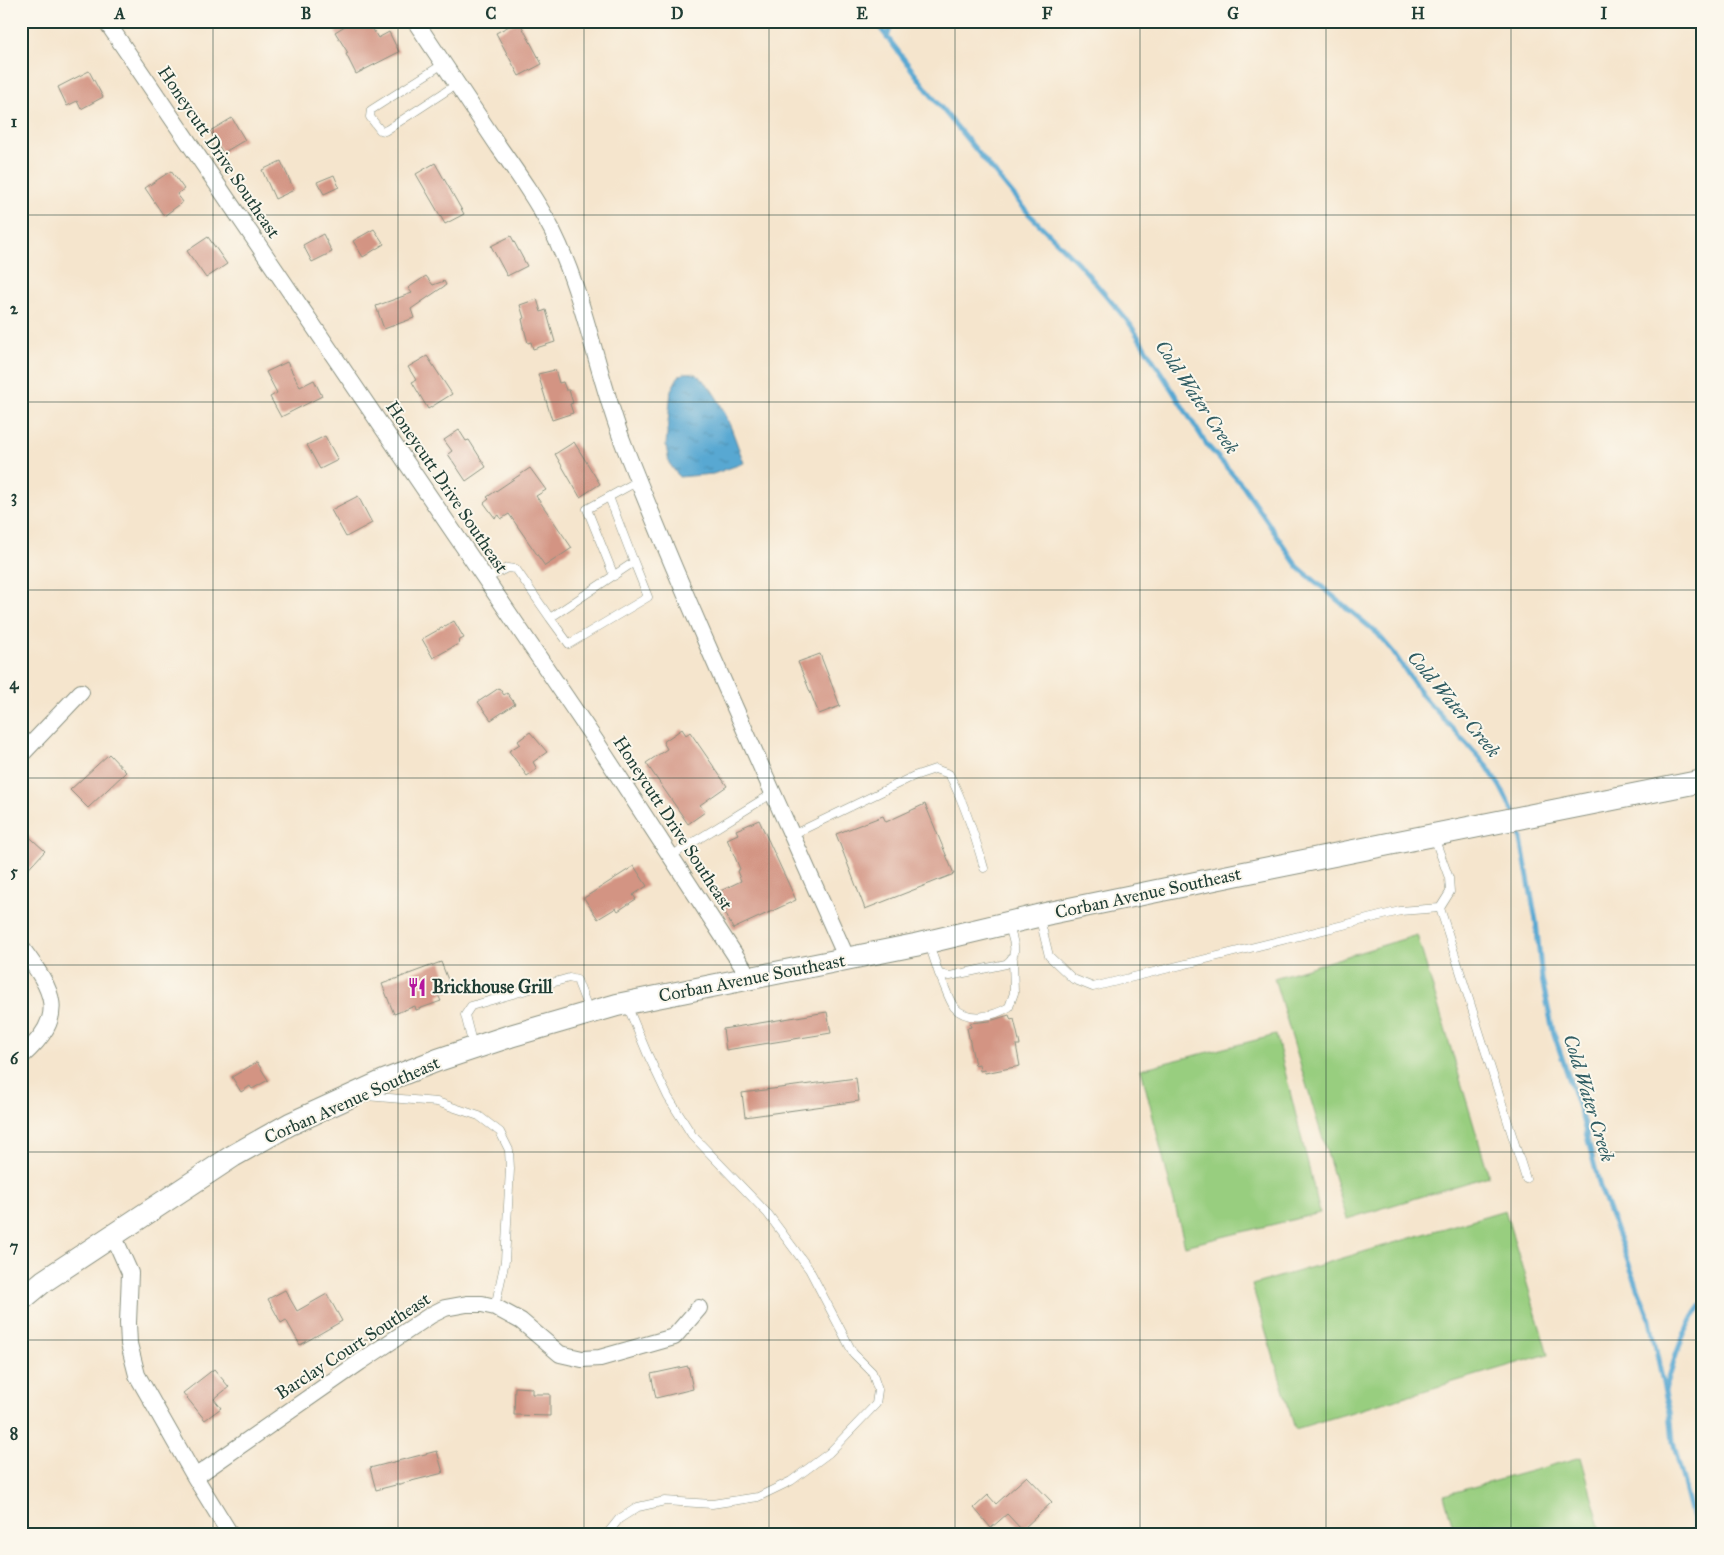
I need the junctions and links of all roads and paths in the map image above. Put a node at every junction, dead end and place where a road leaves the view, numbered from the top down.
1 (106, 21) edge
2 (415, 21) edge
3 (443, 64) junction
4 (457, 84) junction
5 (638, 481) junction
6 (610, 497) junction
7 (634, 562) junction
8 (614, 576) junction
9 (486, 579) junction
10 (550, 618) junction
11 (81, 692) dead end
12 (21, 755) edge
13 (1703, 781) edge
14 (773, 793) junction
15 (792, 835) junction
16 (1433, 835) junction
17 (671, 856) junction
18 (984, 868) dead end
19 (1440, 908) junction
20 (1039, 916) junction
21 (1009, 923) junction
22 (929, 942) junction
23 (21, 947) edge
24 (847, 959) junction
25 (1013, 959) junction
26 (939, 974) junction
27 (750, 978) junction
28 (626, 1003) junction
29 (590, 1013) junction
30 (473, 1048) junction
31 (21, 1057) edge
32 (354, 1095) junction
33 (1526, 1179) dead end
34 (113, 1235) junction
35 (21, 1300) edge
36 (495, 1307) junction
37 (698, 1308) dead end
38 (195, 1477) junction
39 (230, 1534) edge
40 (607, 1534) edge

1 - 9 street, Honeycutt Drive Southeast
2 - 3 street
3 - 4 street
3 - 4 lane
4 - 5 street
5 - 6 lane
5 - 14 street
6 - 7 lane
6 - 8 lane
7 - 8 lane
7 - 10 lane
8 - 10 lane
9 - 10 lane
9 - 17 street, Honeycutt Drive Southeast
11 - 12 street
13 - 16 main road, Corban Avenue Southeast
14 - 15 street
14 - 17 lane
15 - 18 lane
15 - 24 street
16 - 19 lane
16 - 20 main road, Corban Avenue Southeast
17 - 27 street, Honeycutt Drive Southeast
19 - 20 lane
19 - 33 lane
20 - 21 main road, Corban Avenue Southeast
21 - 22 main road, Corban Avenue Southeast
21 - 25 lane
22 - 24 main road, Corban Avenue Southeast
22 - 26 lane
23 - 31 street
24 - 27 main road, Corban Avenue Southeast
25 - 26 lane
25 - 26 lane
27 - 28 main road, Corban Avenue Southeast
28 - 29 main road, Corban Avenue Southeast
28 - 40 lane
29 - 30 main road, Corban Avenue Southeast
29 - 30 lane
30 - 32 main road, Corban Avenue Southeast
32 - 34 main road, Corban Avenue Southeast
32 - 36 lane
34 - 35 main road, Corban Avenue Southeast
34 - 38 street
36 - 37 street, Barclay Court Southeast
36 - 38 street, Barclay Court Southeast
38 - 39 street

